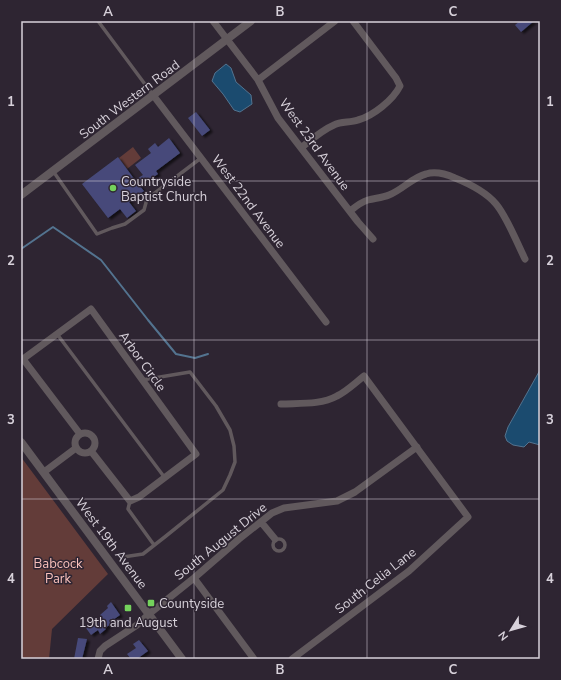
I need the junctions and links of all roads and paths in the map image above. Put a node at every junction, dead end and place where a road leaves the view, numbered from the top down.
1 (98, 21) edge
2 (213, 21) edge
3 (251, 21) edge
4 (335, 21) edge
5 (353, 21) edge
6 (227, 39) junction
7 (258, 80) junction
8 (153, 95) junction
9 (301, 148) junction
10 (201, 158) junction
11 (53, 171) junction
12 (21, 195) edge
13 (350, 211) junction
14 (373, 239) dead end
15 (525, 259) dead end
16 (326, 322) dead end
17 (58, 334) junction
18 (142, 380) junction
19 (282, 404) dead end
20 (80, 434) junction
21 (21, 442) edge
22 (417, 447) junction
23 (76, 448) junction
24 (91, 451) junction
25 (44, 472) junction
26 (165, 478) junction
27 (130, 501) junction
28 (261, 522) junction
29 (275, 539) dead end
30 (154, 545) junction
31 (123, 557) dead end
32 (194, 578) junction
33 (149, 614) junction
34 (98, 659) edge
35 (182, 659) edge
36 (254, 659) edge
37 (292, 659) edge

1 - 8 lane
2 - 6 street, West 23rd Avenue
3 - 6 street, South Western Road
4 - 7 street
5 - 9 street
6 - 7 street, West 23rd Avenue
6 - 8 street, South Western Road
7 - 9 street, West 23rd Avenue
8 - 10 street, West 22nd Avenue
8 - 11 street, South Western Road
9 - 13 street, West 23rd Avenue
10 - 11 lane
10 - 16 street, West 22nd Avenue
11 - 12 street, South Western Road
13 - 14 street, West 23rd Avenue
13 - 15 street
17 - 18 street, Arbor Circle
17 - 20 street, Arbor Circle
17 - 26 lane
18 - 26 street, Arbor Circle
18 - 30 lane
19 - 22 street
20 - 23 street
20 - 24 street
21 - 25 street, West 19th Avenue
22 - 28 street, South August Drive
22 - 37 street, South Celia Lane
23 - 24 street
23 - 25 street
24 - 27 street
25 - 33 street, West 19th Avenue
26 - 27 street, Arbor Circle
27 - 30 lane
28 - 29 street
28 - 32 street, South August Drive
30 - 31 lane
32 - 33 street, South August Drive
32 - 36 street
33 - 34 street, South August Drive
33 - 35 street, West 19th Avenue

